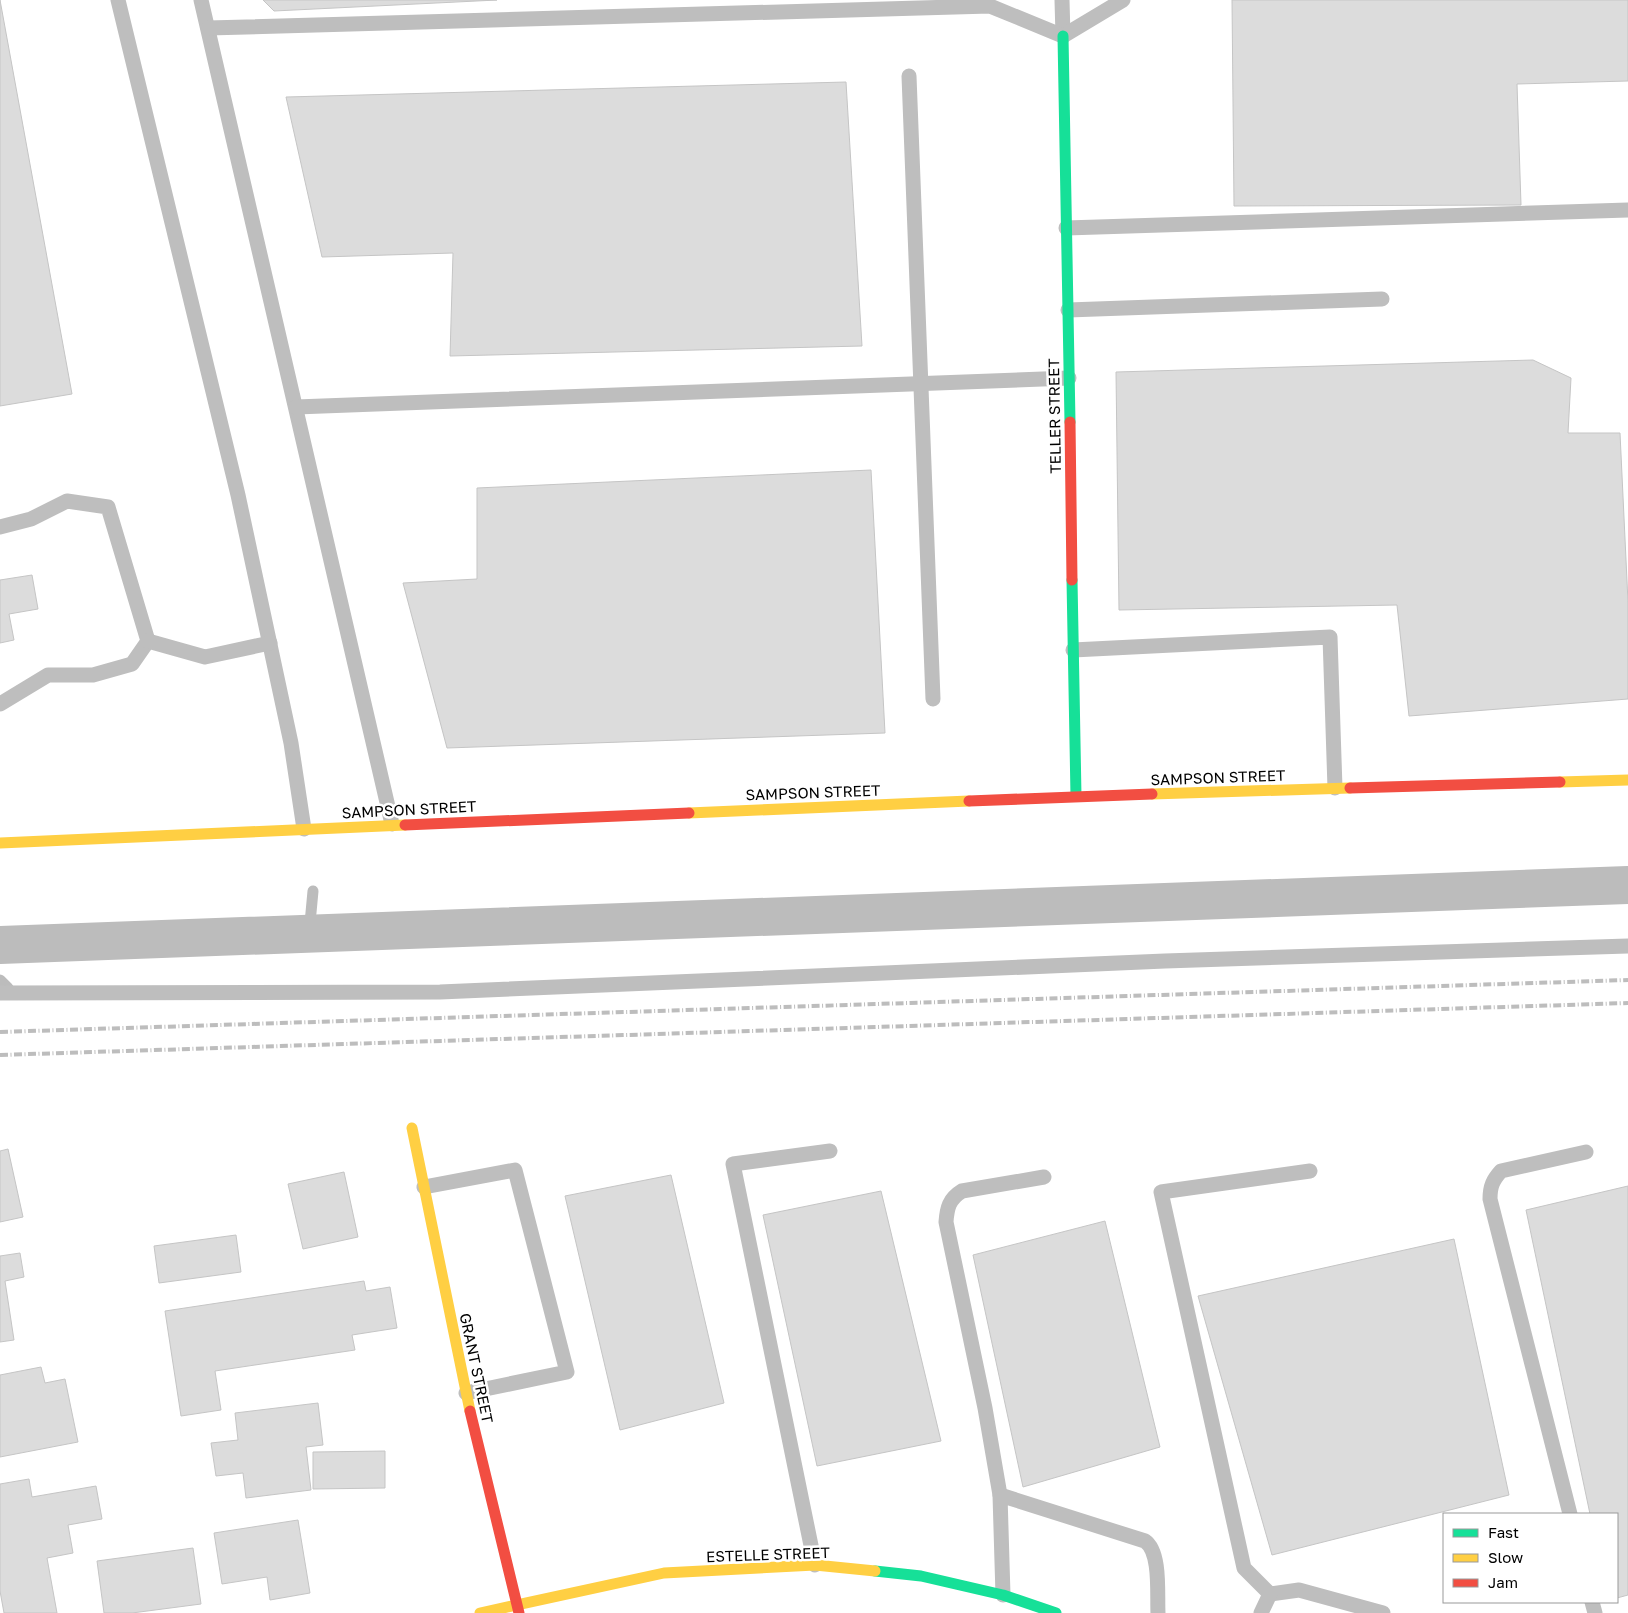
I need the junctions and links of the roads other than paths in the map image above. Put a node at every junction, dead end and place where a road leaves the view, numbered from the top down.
1 (118, 0) edge
2 (201, 0) edge
3 (1062, 0) edge
4 (1122, 0) edge
5 (208, 28) junction
6 (1063, 36) junction
7 (909, 76) dead end
8 (1628, 210) edge
9 (1066, 228) junction
10 (1382, 299) dead end
11 (1068, 310) junction
12 (1069, 378) junction
13 (920, 384) junction
14 (296, 407) junction
15 (0, 527) edge
16 (148, 641) junction
17 (270, 643) junction
18 (1073, 650) junction
19 (933, 698) dead end
20 (0, 704) edge
21 (1628, 780) edge
22 (1335, 788) junction
23 (1076, 796) junction
24 (392, 824) junction
25 (304, 829) junction
26 (0, 843) edge
27 (1628, 946) edge
28 (0, 993) edge
29 (412, 1128) dead end
30 (830, 1151) dead end
31 (1586, 1152) dead end
32 (1310, 1171) dead end
33 (1044, 1177) dead end
34 (424, 1187) junction
35 (466, 1393) junction
36 (1000, 1495) junction
37 (1570, 1513) edge
38 (815, 1565) junction
39 (1270, 1594) junction
40 (1003, 1595) junction
41 (518, 1608) edge
42 (480, 1613) edge
43 (1056, 1613) edge
44 (1158, 1613) edge
45 (1261, 1613) edge
46 (1383, 1613) edge

1 - 17 lane
2 - 5 lane
3 - 6 lane
4 - 6 lane
5 - 6 lane
5 - 14 lane
6 - 9 street, TELLER STREET
7 - 13 lane
8 - 9 lane
9 - 11 street, TELLER STREET
10 - 11 lane
11 - 12 street, TELLER STREET
12 - 13 lane
12 - 18 street, TELLER STREET
13 - 14 lane
13 - 19 lane
14 - 24 lane
15 - 16 lane
16 - 17 lane
16 - 20 lane
17 - 25 lane
18 - 22 lane
18 - 23 street, TELLER STREET
21 - 22 street, SAMPSON STREET
22 - 23 street, SAMPSON STREET
23 - 24 street, SAMPSON STREET
24 - 25 street, SAMPSON STREET
25 - 26 street, SAMPSON STREET
27 - 28 lane
29 - 34 street, GRANT STREET
30 - 38 lane
31 - 37 lane
32 - 39 lane
33 - 36 lane
34 - 35 street, GRANT STREET
34 - 35 lane
35 - 41 street, GRANT STREET
36 - 40 lane
36 - 44 lane
38 - 40 street, ESTELLE STREET
38 - 41 street, ESTELLE STREET
39 - 45 lane
39 - 46 lane
40 - 43 street, ESTELLE STREET
41 - 42 street, ESTELLE STREET

